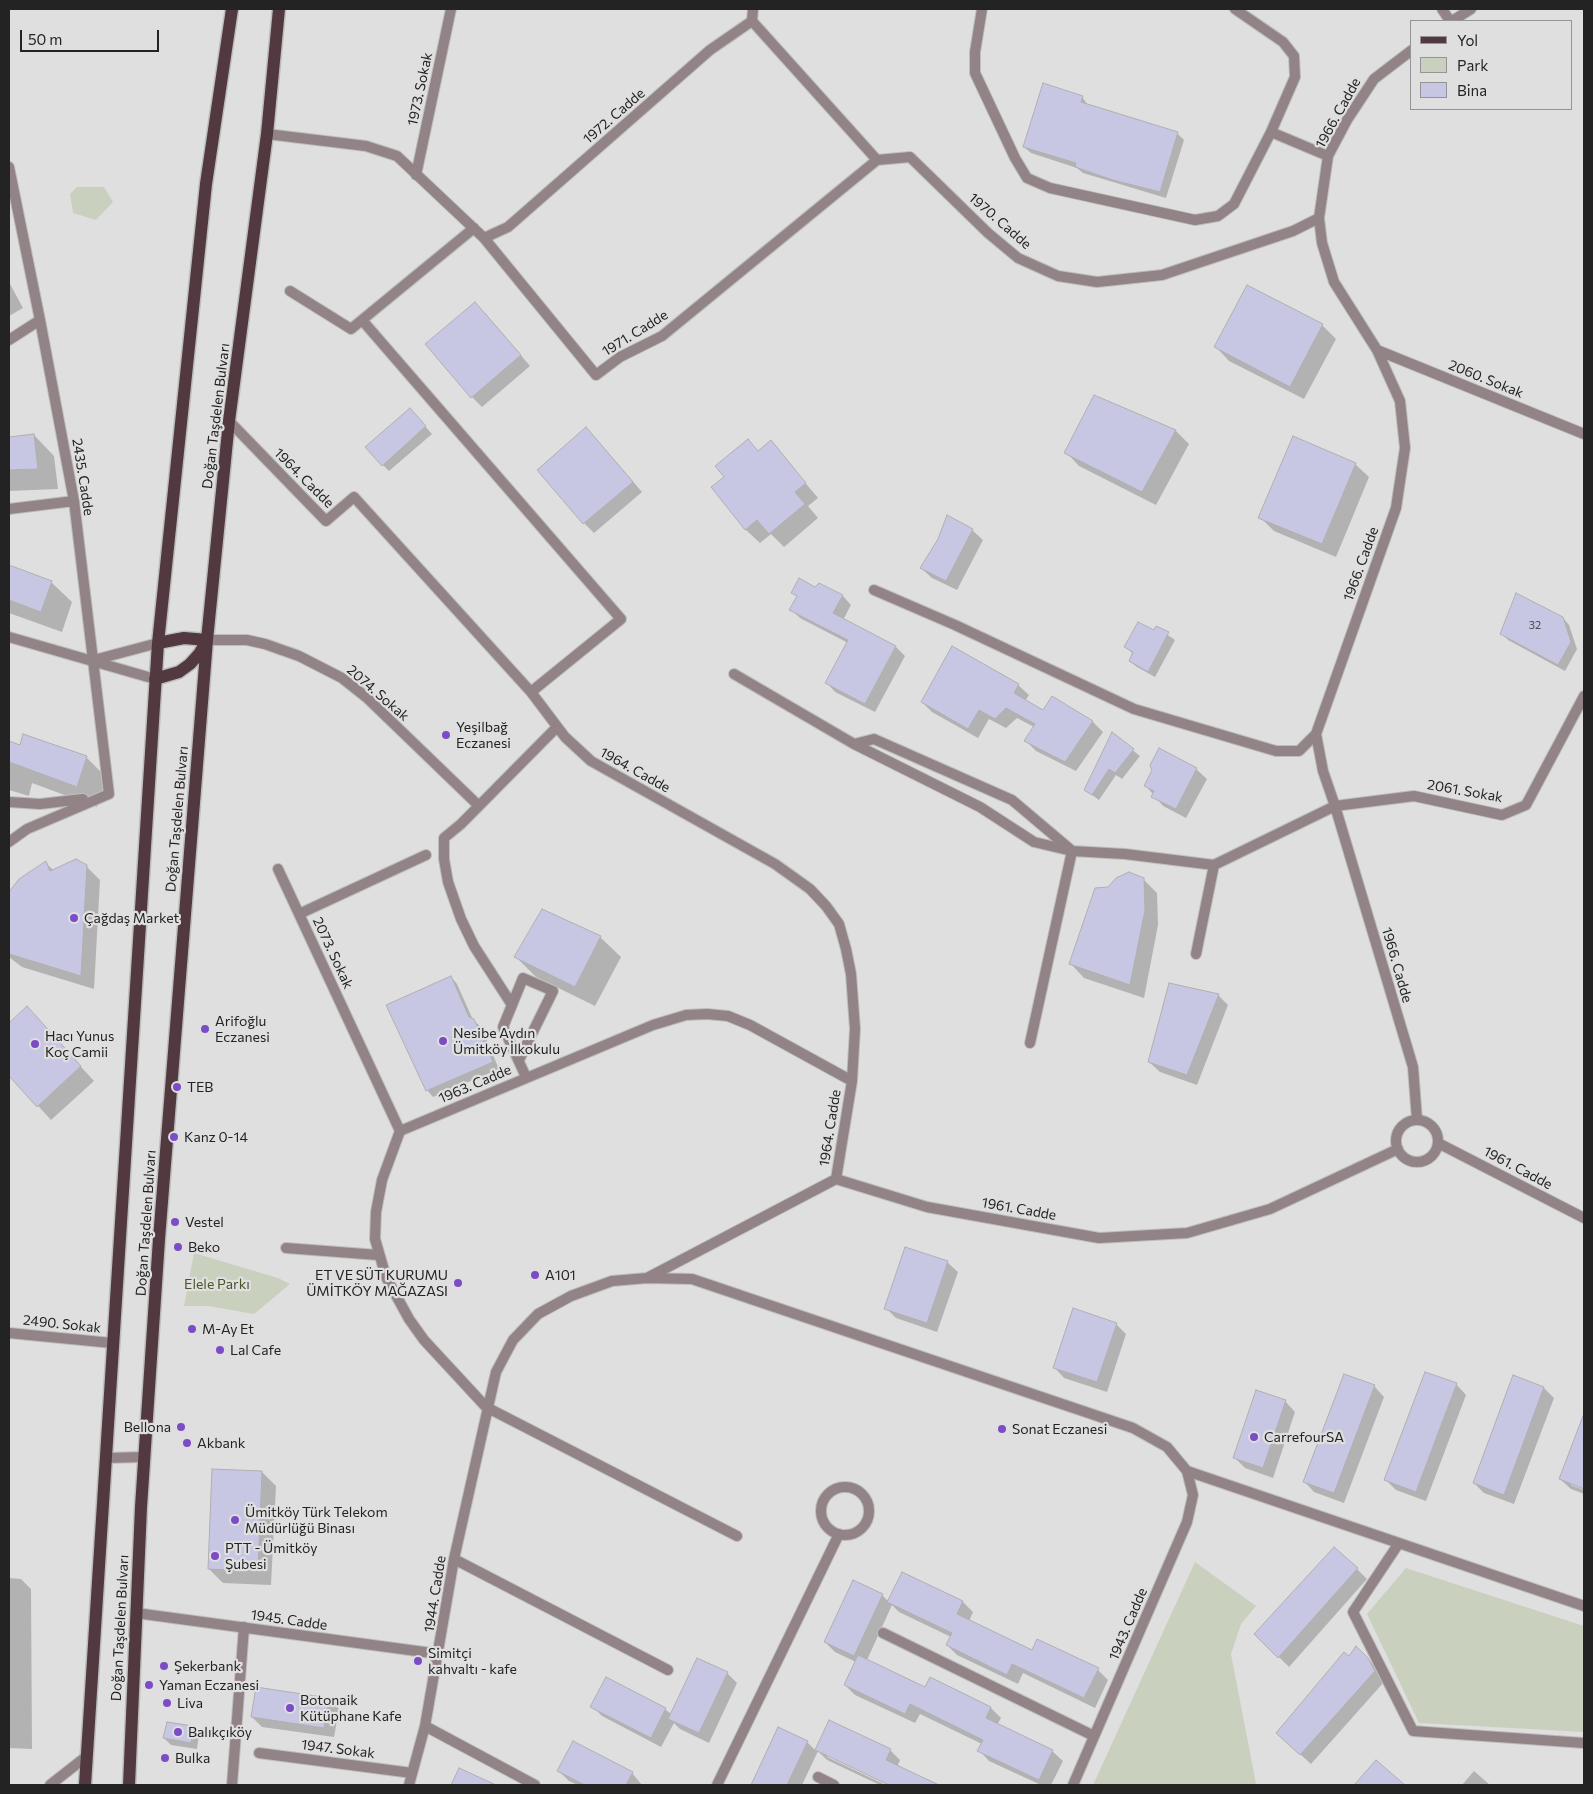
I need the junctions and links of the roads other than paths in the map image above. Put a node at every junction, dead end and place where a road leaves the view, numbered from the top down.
1 (232, 9) edge
2 (279, 9) edge
3 (451, 9) edge
4 (753, 9) edge
5 (982, 9) edge
6 (1235, 9) edge
7 (1442, 9) edge
8 (1471, 9) edge
9 (1450, 20) edge
10 (1453, 20) edge
11 (752, 21) junction
12 (1410, 52) edge
13 (1271, 132) junction
14 (267, 134) junction
15 (1328, 156) junction
16 (876, 160) junction
17 (9, 167) edge
18 (416, 175) junction
19 (11, 186) edge
20 (1319, 218) junction
21 (474, 228) junction
22 (484, 238) junction
23 (290, 291) dead end
24 (40, 320) junction
25 (362, 320) junction
26 (9, 340) edge
27 (1377, 350) junction
28 (229, 421) junction
29 (1584, 434) edge
30 (74, 501) junction
31 (9, 509) edge
32 (874, 590) dead end
33 (9, 636) edge
34 (207, 640) junction
35 (158, 643) junction
36 (93, 660) junction
37 (734, 674) dead end
38 (155, 680) junction
39 (531, 692) junction
40 (1584, 696) edge
41 (558, 727) junction
42 (1316, 734) junction
43 (854, 744) junction
44 (109, 794) junction
45 (9, 802) edge
46 (479, 806) junction
47 (1335, 806) junction
48 (9, 842) edge
49 (1072, 851) junction
50 (426, 855) dead end
51 (1214, 865) junction
52 (278, 869) dead end
53 (300, 914) junction
54 (1196, 954) dead end
55 (512, 1005) junction
56 (1030, 1043) dead end
57 (519, 1060) junction
58 (526, 1077) junction
59 (852, 1081) junction
60 (1417, 1120) junction
61 (400, 1131) junction
62 (1438, 1143) junction
63 (1398, 1149) junction
64 (836, 1179) junction
65 (1584, 1218) edge
66 (286, 1248) dead end
67 (378, 1255) junction
68 (647, 1278) junction
69 (9, 1333) edge
70 (112, 1343) junction
71 (486, 1407) junction
72 (144, 1457) junction
73 (105, 1458) junction
74 (1187, 1471) junction
75 (839, 1534) junction
76 (737, 1536) dead end
77 (1399, 1543) junction
78 (454, 1559) junction
79 (1584, 1606) edge
80 (136, 1613) junction
81 (244, 1628) junction
82 (883, 1634) dead end
83 (439, 1654) junction
84 (668, 1670) dead end
85 (425, 1726) junction
86 (1094, 1736) junction
87 (1584, 1743) edge
88 (260, 1753) dead end
89 (87, 1756) junction
90 (412, 1773) junction
91 (818, 1777) dead end
92 (50, 1785) edge
93 (85, 1785) edge
94 (129, 1785) edge
95 (232, 1785) edge
96 (409, 1785) edge
97 (535, 1785) edge
98 (716, 1785) edge
99 (834, 1785) edge
100 (1073, 1785) edge

1 - 35 main road, Doğan Taşdelen Bulvarı
2 - 14 main road, Doğan Taşdelen Bulvarı
3 - 18 street, 1973. Sokak
4 - 11 street
5 - 13 street
6 - 13 street
7 - 9 street
8 - 10 street
11 - 16 street
11 - 22 street, 1972. Cadde
12 - 15 street, 1966. Cadde
13 - 15 street
14 - 18 street, 1971. Cadde
14 - 28 main road, Doğan Taşdelen Bulvarı
15 - 20 street, 1966. Cadde
16 - 20 street, 1970. Cadde
16 - 22 street, 1971. Cadde
17 - 19 street, 2435. Cadde
18 - 21 street, 1971. Cadde
19 - 24 street, 2435. Cadde
20 - 27 street, 1966. Cadde
21 - 22 street, 1971. Cadde
21 - 25 street
23 - 25 street
24 - 26 street
24 - 30 street, 2435. Cadde
25 - 39 street
27 - 29 street, 2060. Sokak
27 - 42 street, 1966. Cadde
28 - 34 main road, Doğan Taşdelen Bulvarı
28 - 39 street, 1964. Cadde
30 - 31 street
30 - 36 street, 2435. Cadde
32 - 42 street
33 - 36 street
34 - 35 main road
34 - 38 main road
34 - 46 street, 2074. Sokak
34 - 72 main road, Doğan Taşdelen Bulvarı
35 - 36 street
35 - 38 main road, Doğan Taşdelen Bulvarı
36 - 38 street
36 - 44 street, 2435. Cadde
37 - 43 street
38 - 70 main road, Doğan Taşdelen Bulvarı
39 - 41 street, 1964. Cadde
40 - 47 street, 2061. Sokak
41 - 46 street
41 - 59 street, 1964. Cadde
42 - 47 street, 1966. Cadde
43 - 49 street
43 - 49 street
44 - 45 street
44 - 48 street
46 - 55 street
47 - 51 street, 2061. Sokak
47 - 60 street, 1966. Cadde
49 - 51 street
49 - 56 street
50 - 53 street, 2073. Sokak
51 - 54 street
52 - 53 street
53 - 61 street, 2073. Sokak
55 - 57 street
55 - 57 street
57 - 58 street
58 - 59 street, 1963. Cadde
58 - 61 street, 1963. Cadde
59 - 64 street, 1964. Cadde
60 - 62 street
60 - 63 street
61 - 67 street
62 - 63 street
62 - 65 street, 1961. Cadde
63 - 64 street, 1961. Cadde
64 - 68 street
66 - 67 street
67 - 71 street
68 - 71 street, 1944. Cadde
68 - 74 street, 1944. Cadde
69 - 70 street, 2490. Sokak
70 - 73 main road, Doğan Taşdelen Bulvarı
71 - 76 street
71 - 78 street, 1944. Cadde
72 - 73 street
72 - 80 main road, Doğan Taşdelen Bulvarı
73 - 89 main road, Doğan Taşdelen Bulvarı
74 - 77 street
74 - 86 street, 1943. Cadde
75 - 75 street
75 - 98 street
77 - 79 street
77 - 87 street
78 - 83 street, 1944. Cadde
78 - 84 street
80 - 81 street, 1945. Cadde
80 - 94 main road, Doğan Taşdelen Bulvarı
81 - 83 street, 1945. Cadde
81 - 95 street
82 - 86 street
83 - 85 street, 1944. Cadde
85 - 90 street, 1944. Cadde
85 - 97 street
86 - 100 street, 1943. Cadde
88 - 90 street, 1947. Sokak
89 - 92 street
89 - 93 main road, Doğan Taşdelen Bulvarı
90 - 96 street, 1944. Cadde
91 - 99 street

